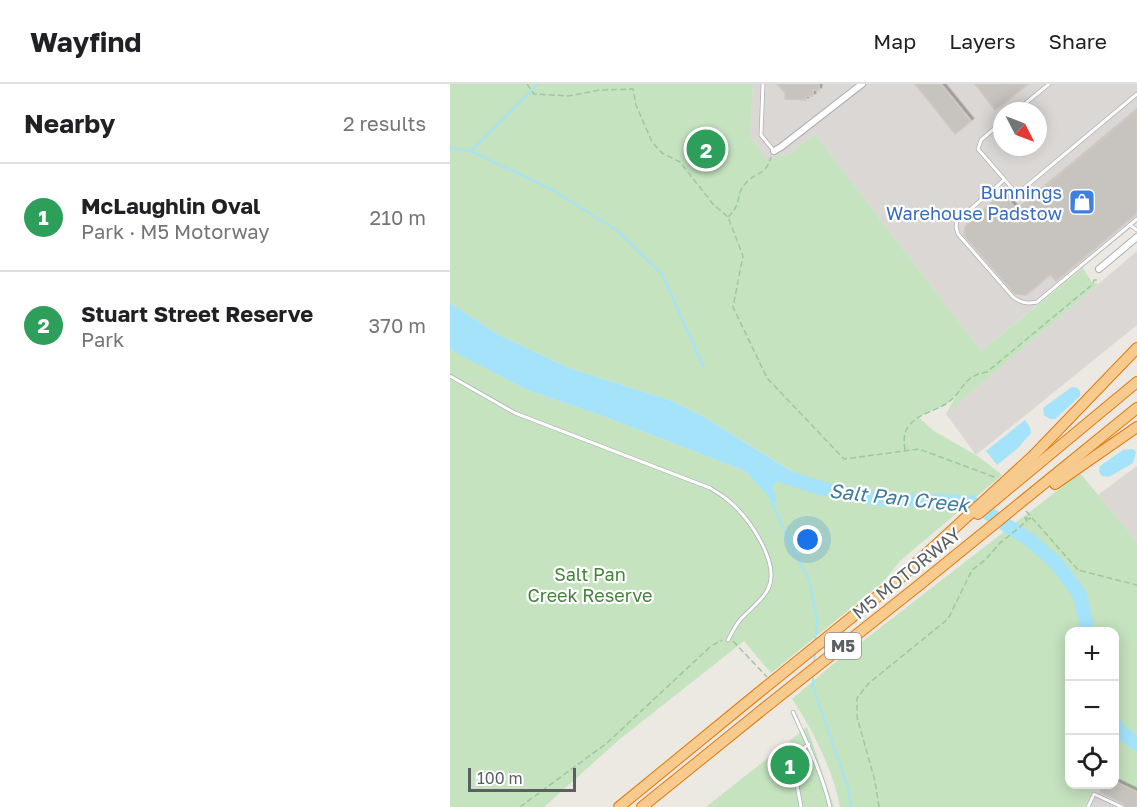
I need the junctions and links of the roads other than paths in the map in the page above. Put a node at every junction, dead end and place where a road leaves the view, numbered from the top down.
1 (763, 84) edge
2 (862, 84) edge
3 (1048, 84) edge
4 (1137, 94) edge
5 (1027, 102) edge
6 (993, 130) edge
7 (774, 151) joint
8 (1004, 180) junction
9 (1137, 219) edge
10 (1130, 225) junction
11 (1137, 230) edge
12 (1137, 237) edge
13 (1099, 269) dead end
14 (1137, 348) edge
15 (450, 376) edge
16 (1137, 382) edge
17 (1137, 408) edge
18 (1137, 427) edge
19 (1037, 459) junction
20 (1055, 480) junction
21 (728, 640) road end
22 (793, 712) dead end
23 (809, 744) junction
24 (619, 807) edge
25 (642, 807) edge
26 (801, 807) edge
27 (830, 807) edge
28 (1088, 807) edge
29 (1122, 807) edge

1 - 7 lane
2 - 7 street
3 - 5 lane
4 - 8 lane
6 - 8 lane
8 - 10 lane
9 - 10 lane
10 - 11 lane
12 - 13 street
14 - 19 highway
15 - 21 lane
16 - 19 highway
17 - 20 highway, M5 MOTORWAY / M5
18 - 20 highway, M5
19 - 24 highway, M5 MOTORWAY / M5, bridge
20 - 25 highway, M5 MOTORWAY / M5, bridge
22 - 23 lane
23 - 26 lane
23 - 27 lane
28 - 29 lane

